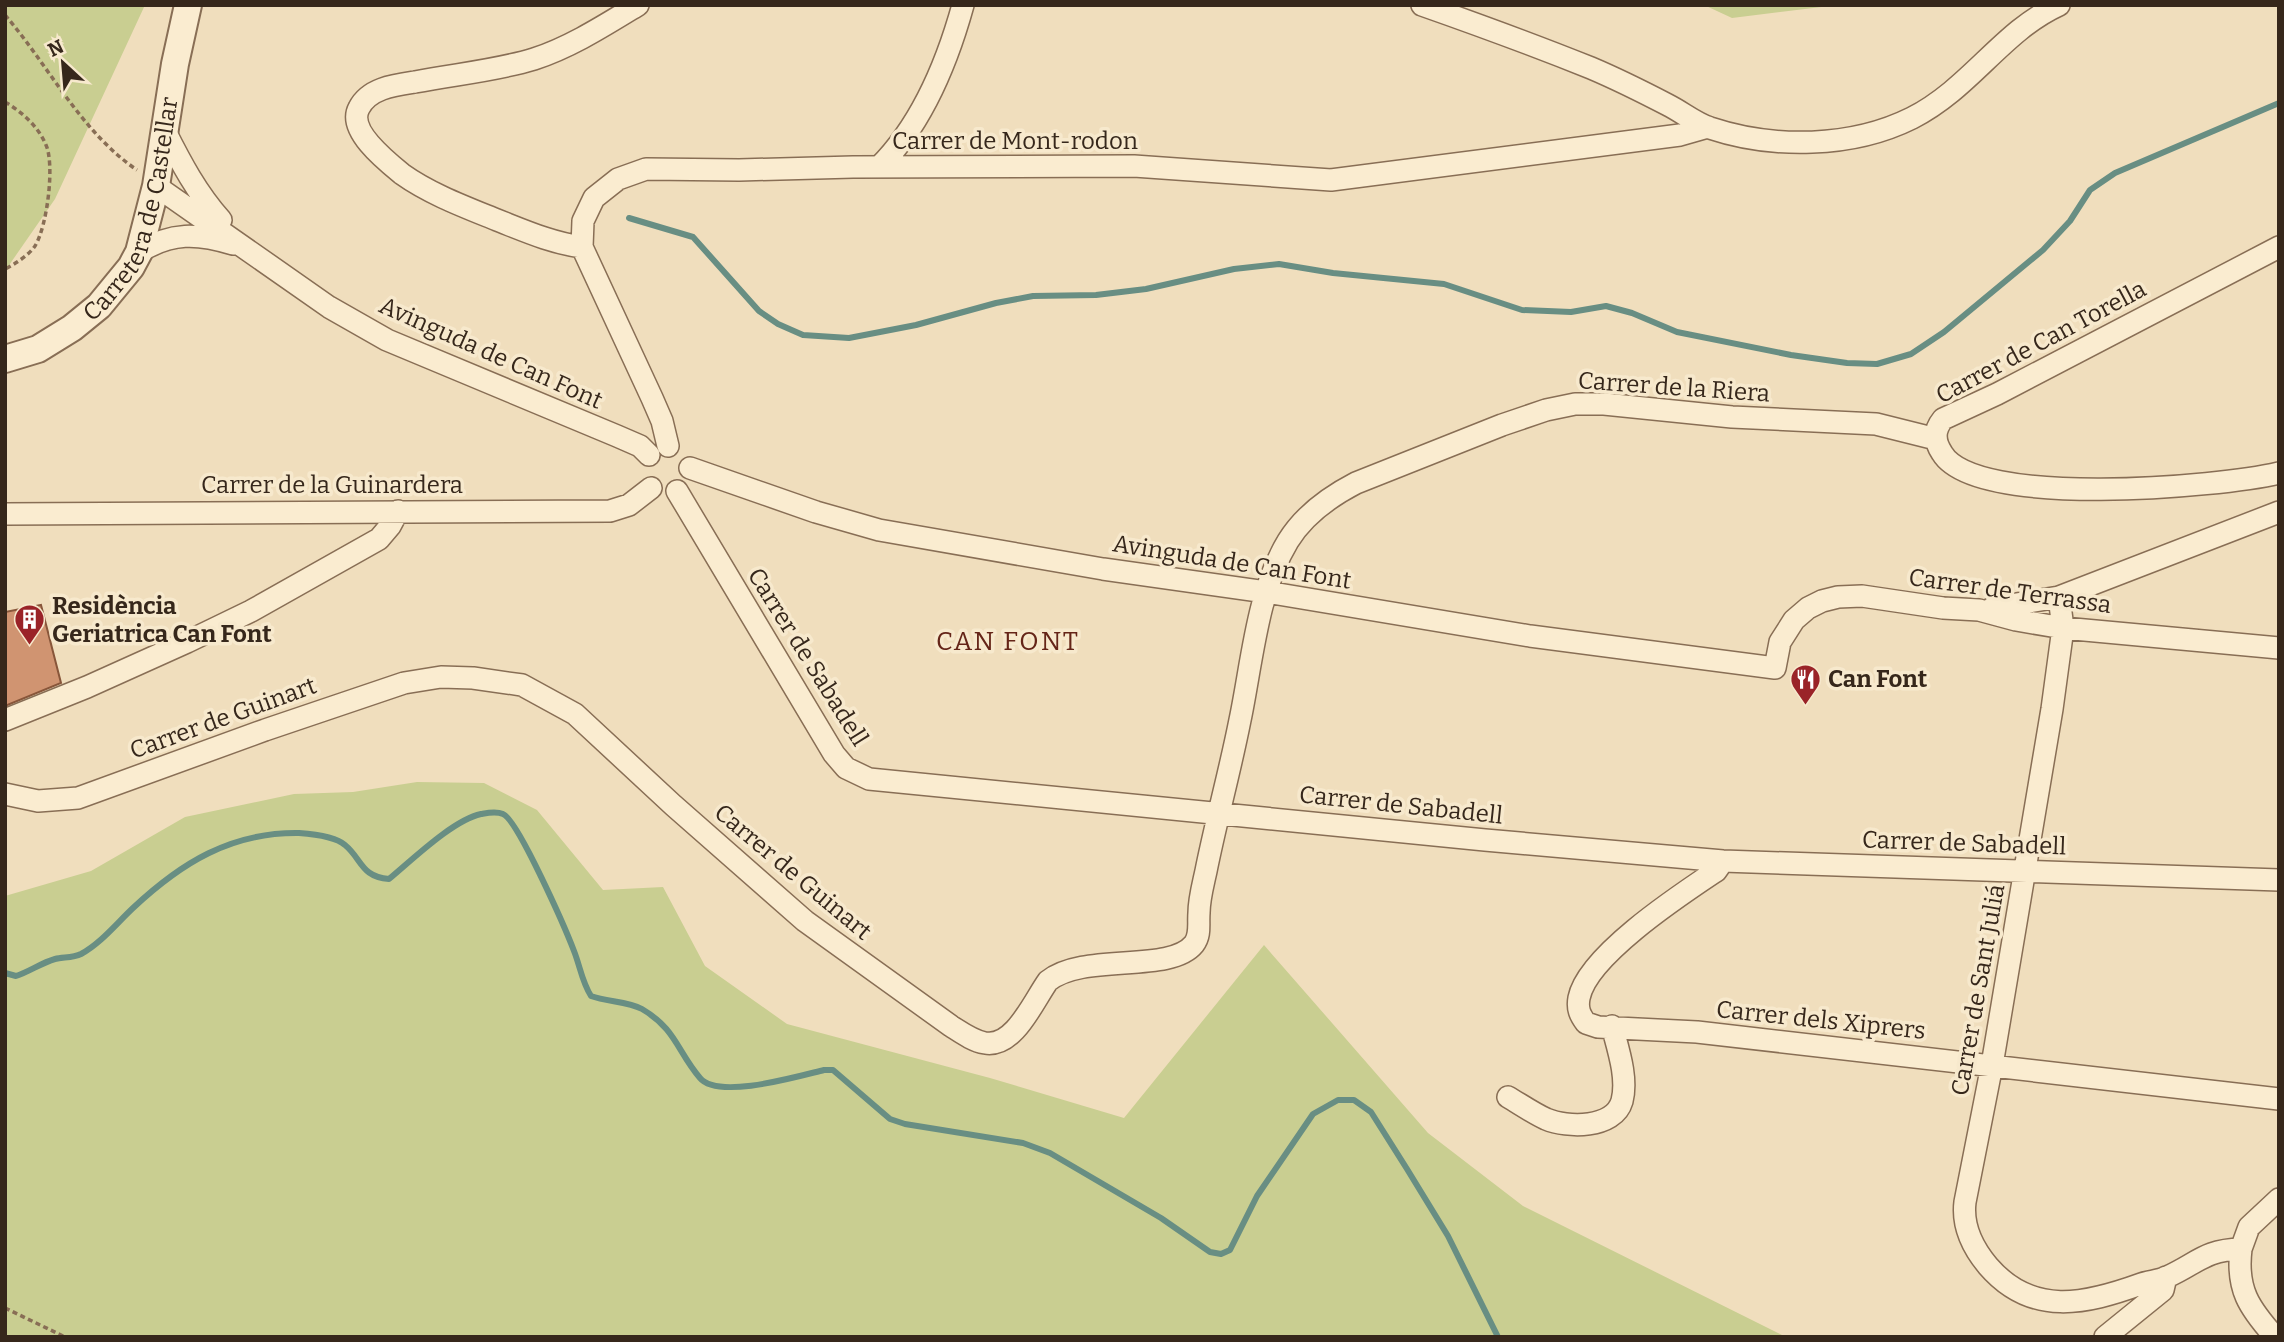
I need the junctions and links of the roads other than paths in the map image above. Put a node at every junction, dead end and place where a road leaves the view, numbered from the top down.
1 (188, 5) edge
2 (638, 5) edge
3 (963, 5) edge
4 (1422, 5) edge
5 (2059, 5) edge
6 (1708, 127) junction
7 (164, 131) junction
8 (879, 167) junction
9 (157, 181) junction
10 (582, 247) junction
11 (2279, 247) edge
12 (245, 248) junction
13 (139, 252) junction
14 (5, 359) edge
15 (1937, 439) junction
16 (659, 450) junction
17 (690, 468) junction
18 (2279, 473) edge
19 (651, 488) junction
20 (677, 491) junction
21 (398, 511) junction
22 (2279, 512) edge
23 (5, 514) edge
24 (1266, 592) junction
25 (2059, 597) junction
26 (1979, 610) junction
27 (2063, 628) junction
28 (2279, 648) edge
29 (1774, 668) joint
30 (5, 720) edge
31 (5, 794) edge
32 (1220, 813) junction
33 (1723, 861) junction
34 (2025, 871) junction
35 (2279, 880) edge
36 (1612, 1027) junction
37 (1992, 1065) junction
38 (1508, 1097) dead end
39 (2279, 1099) edge
40 (2279, 1199) edge
41 (2241, 1249) junction
42 (2166, 1277) junction
43 (2105, 1337) edge
44 (2275, 1337) edge

1 - 7 street, Carretera de Castellar
2 - 10 street
3 - 8 street
4 - 6 street
5 - 6 street
6 - 8 street, Carrer de Mont-rodon
7 - 9 street, Carretera de Castellar
7 - 12 street, Avinguda de Can Font
8 - 10 street, Carrer de Mont-rodon
9 - 12 street, Avinguda de Can Font
9 - 13 street, Carretera de Castellar
10 - 16 street
11 - 15 street, Carrer de Can Torella
12 - 13 street, Avinguda de Can Font
12 - 16 street, Avinguda de Can Font
13 - 14 street, Carretera de Castellar
15 - 18 street, Carrer de Can Torella
15 - 24 street, Carrer de la Riera
16 - 17 street
16 - 19 street
17 - 20 street
17 - 24 street, Avinguda de Can Font
19 - 20 street
19 - 21 street, Carrer de la Guinardera
20 - 32 street, Carrer de Sabadell
21 - 23 street, Carrer de la Guinardera
21 - 30 street
22 - 25 street
24 - 29 street, Avinguda de Can Font
24 - 32 street, Carrer de Guinart
25 - 26 street
25 - 27 street, Carrer de Sant Juliá
26 - 27 street, Carrer de Terrassa
26 - 29 street, Carrer de Terrassa
27 - 28 street, Carrer de Terrassa
27 - 34 street, Carrer de Sant Juliá
31 - 32 street, Carrer de Guinart
32 - 33 street, Carrer de Sabadell
33 - 34 street, Carrer de Sabadell
33 - 36 street, Carrer dels Xiprers
34 - 35 street, Carrer de Sabadell
34 - 37 street, Carrer de Sant Juliá
36 - 37 street, Carrer dels Xiprers
36 - 38 street
37 - 39 street, Carrer dels Xiprers
37 - 42 street, Carrer de Sant Juliá
40 - 41 street
41 - 42 street
41 - 44 street
42 - 43 street

